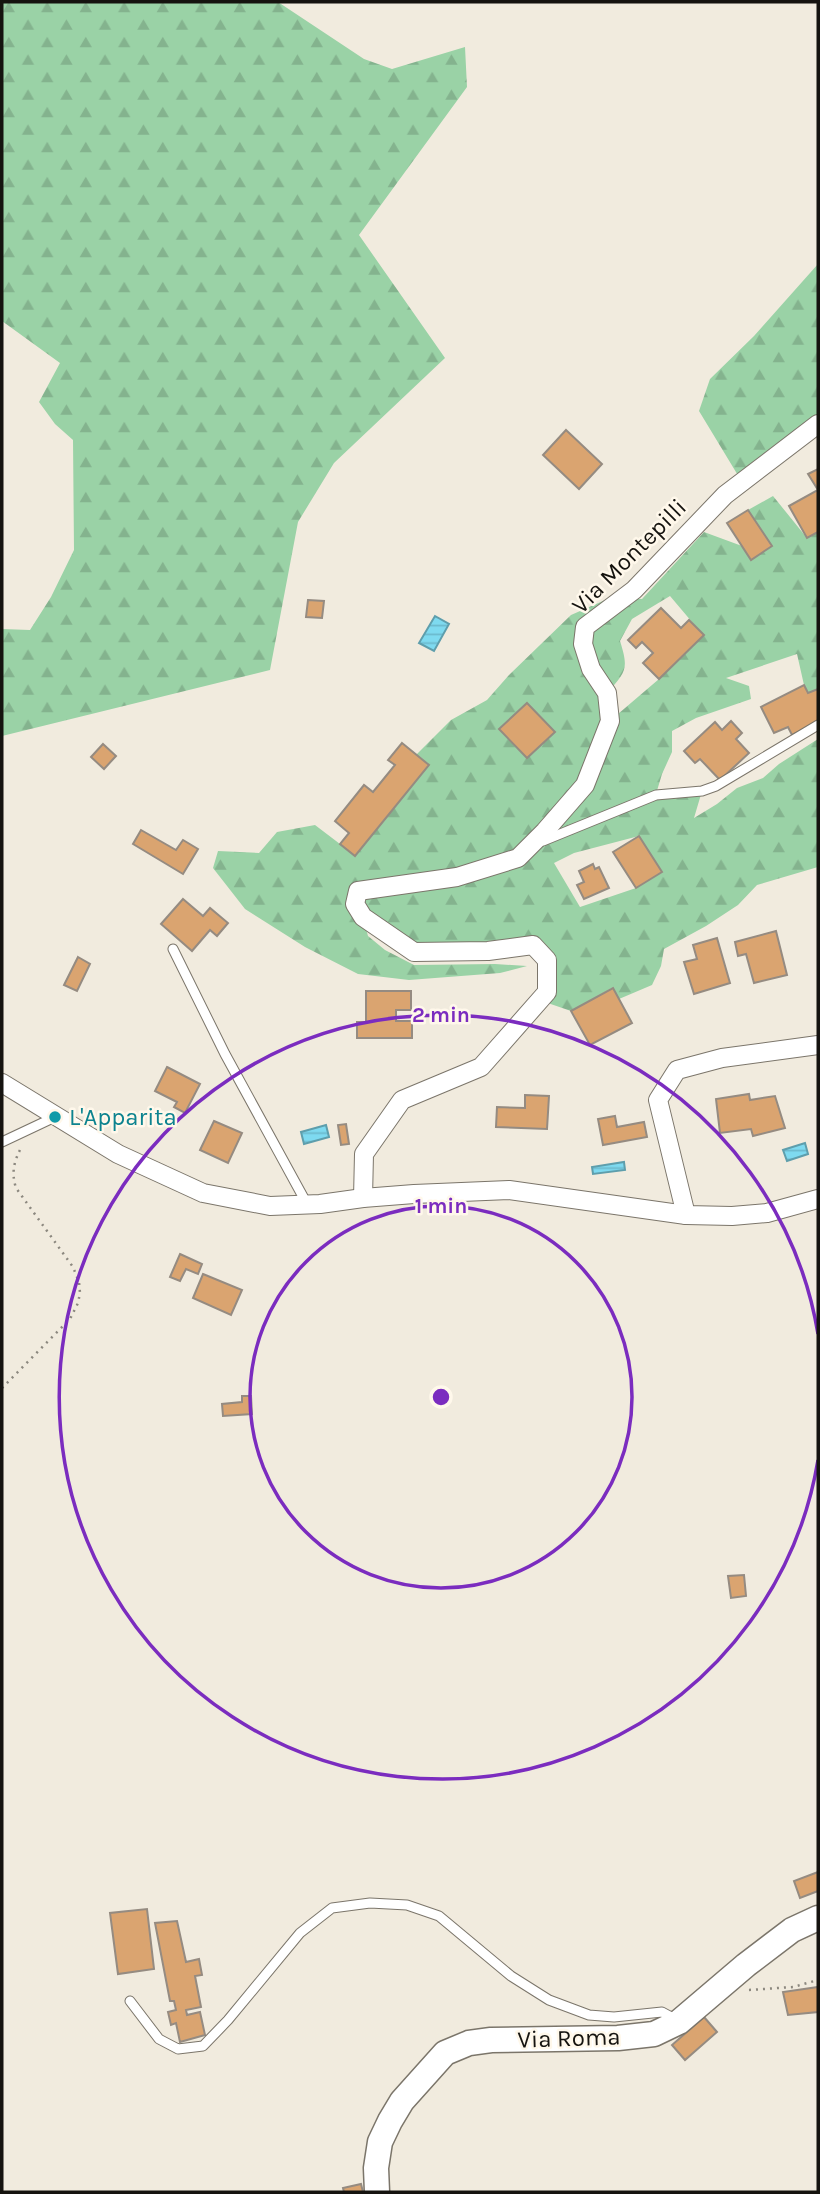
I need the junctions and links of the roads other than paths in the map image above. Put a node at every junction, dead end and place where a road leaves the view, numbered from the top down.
1 (818, 424) edge
2 (818, 725) edge
3 (531, 845) junction
4 (173, 949) dead end
5 (818, 1045) edge
6 (2, 1083) edge
7 (55, 1117) junction
8 (2, 1142) edge
9 (363, 1198) junction
10 (818, 1199) edge
11 (307, 1204) junction
12 (686, 1215) junction
13 (818, 1918) edge
14 (130, 2001) dead end
15 (679, 2022) junction
16 (377, 2192) edge

1 - 3 street, Via Montepilli
2 - 3 lane
3 - 9 street, Via Montepilli
4 - 11 lane
5 - 12 street
6 - 7 street
7 - 8 lane
7 - 11 street
9 - 11 street
9 - 12 street
10 - 12 street
13 - 15 main road, Via Roma
14 - 15 lane
15 - 16 main road, Via Roma

